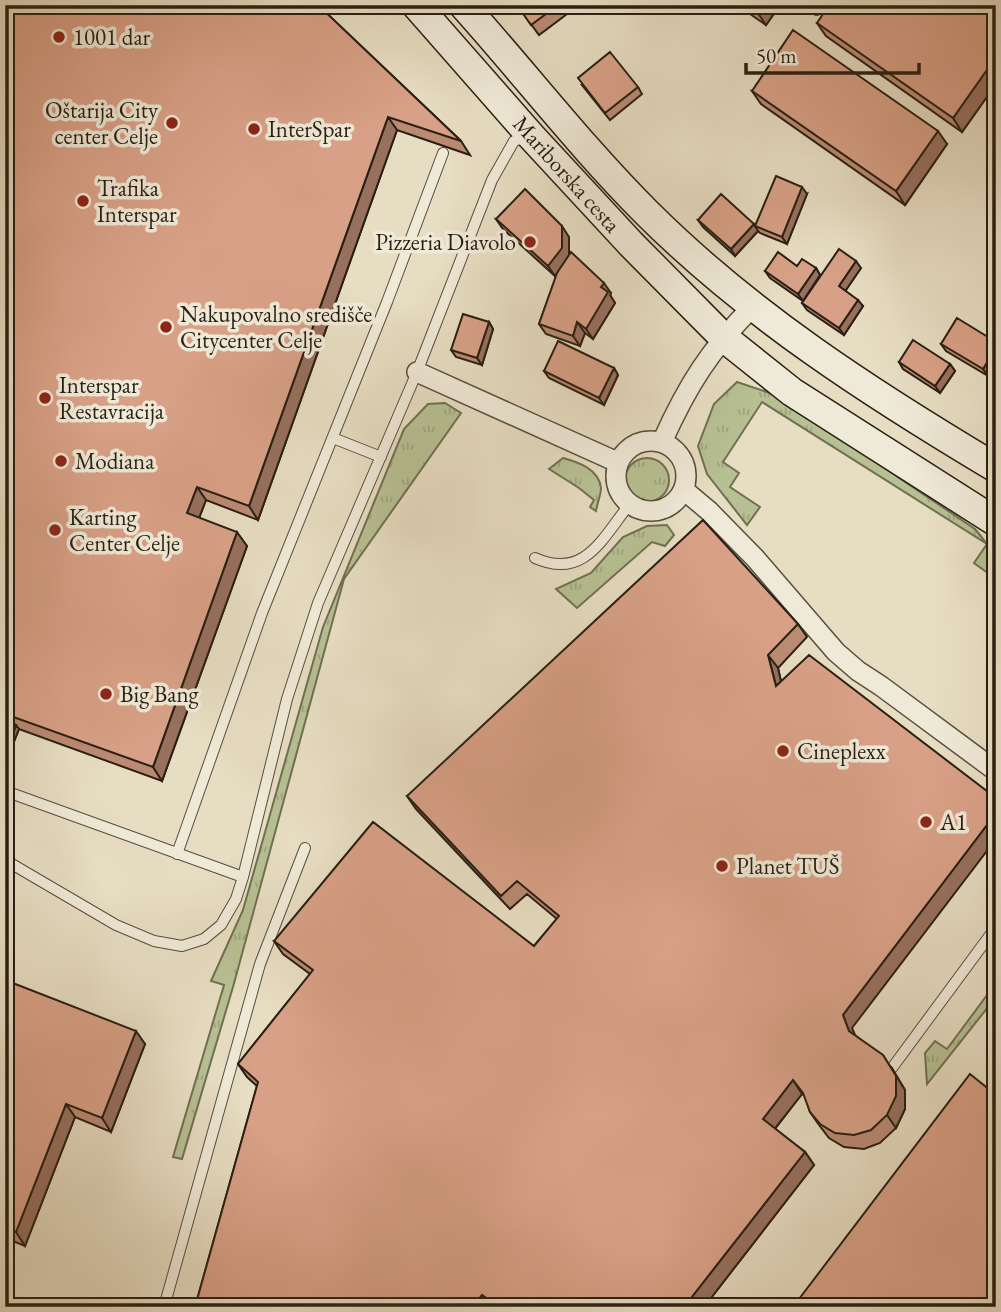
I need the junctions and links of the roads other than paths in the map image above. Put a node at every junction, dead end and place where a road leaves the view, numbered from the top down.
1 (416, 5) edge
2 (463, 5) edge
3 (531, 136) junction
4 (443, 153) edge
5 (754, 305) junction
6 (723, 337) junction
7 (417, 372) junction
8 (333, 438) junction
9 (662, 442) junction
10 (381, 457) junction
11 (617, 462) junction
12 (996, 468) edge
13 (684, 490) junction
14 (629, 505) junction
15 (996, 522) edge
16 (535, 558) dead end
17 (996, 771) edge
18 (5, 791) edge
19 (305, 848) dead end
20 (177, 853) junction
21 (5, 860) edge
22 (243, 877) junction
23 (996, 927) edge
24 (892, 1068) edge
25 (164, 1307) edge

1 - 3 main road, Mariborska cesta
2 - 5 main road, Mariborska cesta
3 - 6 main road, Mariborska cesta
3 - 7 lane
4 - 8 lane
5 - 6 street
5 - 12 main road, Mariborska cesta
6 - 9 street
6 - 15 main road, Mariborska cesta
7 - 10 lane
7 - 11 street
8 - 10 lane
8 - 20 lane
9 - 11 street
9 - 13 street
10 - 22 lane
11 - 14 street
13 - 14 street
13 - 17 street
14 - 16 lane
18 - 20 lane
19 - 25 lane
20 - 22 lane
21 - 22 lane
23 - 24 lane

